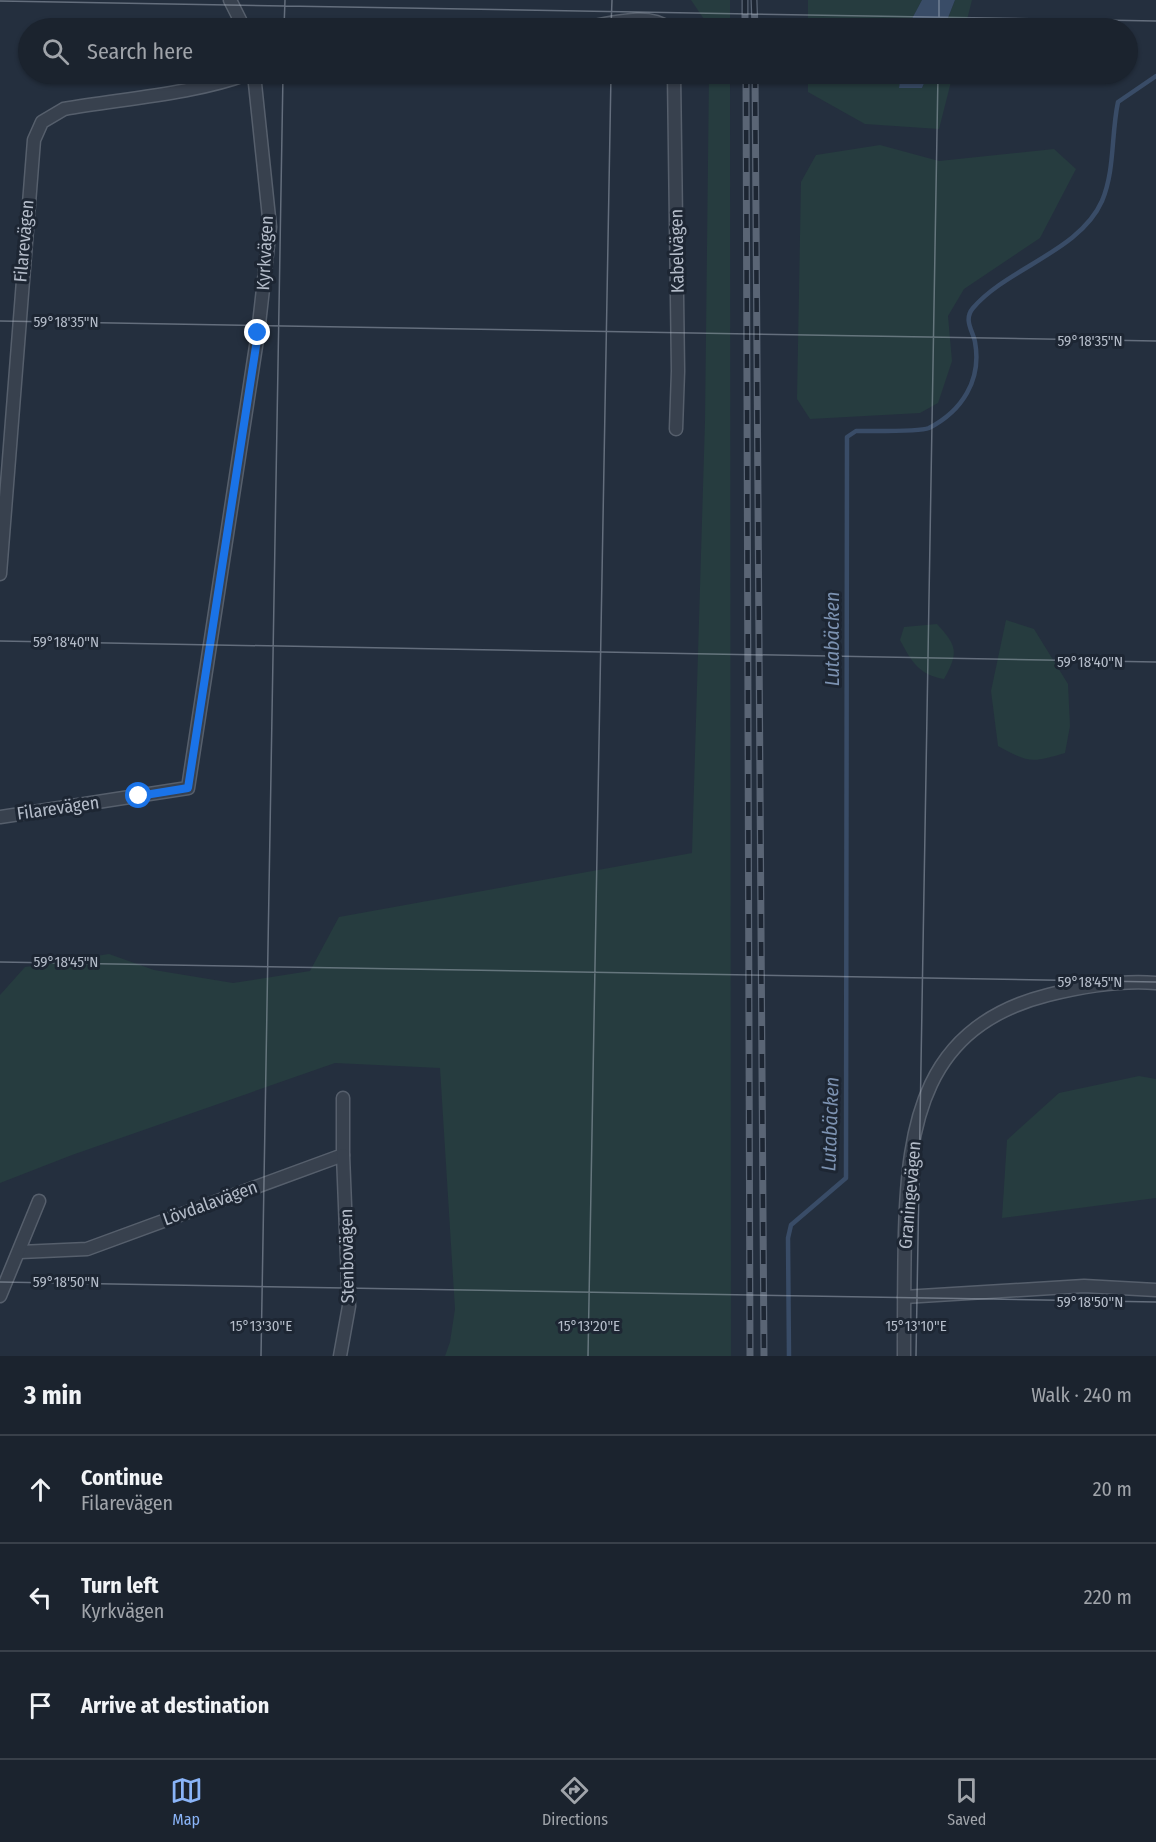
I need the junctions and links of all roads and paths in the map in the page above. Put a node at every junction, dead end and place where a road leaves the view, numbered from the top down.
1 (230, 0) edge
2 (239, 18) edge
3 (214, 84) edge
4 (255, 84) edge
5 (674, 84) edge
6 (676, 429) dead end
7 (0, 574) edge
8 (188, 788) joint
9 (0, 817) edge
10 (1156, 983) edge
11 (343, 1098) dead end
12 (343, 1155) junction
13 (39, 1202) dead end
14 (20, 1252) junction
15 (1156, 1290) edge
16 (0, 1296) edge
17 (904, 1297) junction
18 (340, 1356) edge
19 (904, 1356) edge

1 - 2 street
3 - 7 street, Filarevägen
4 - 8 street, Kyrkvägen
5 - 6 street, Kabelvägen
8 - 9 street, Filarevägen
10 - 17 street, Graningevägen
11 - 12 street
12 - 14 street, Lövdalavägen
12 - 18 street, Stenbovägen
13 - 14 street
14 - 16 street
15 - 17 street
17 - 19 street, Graningevägen

